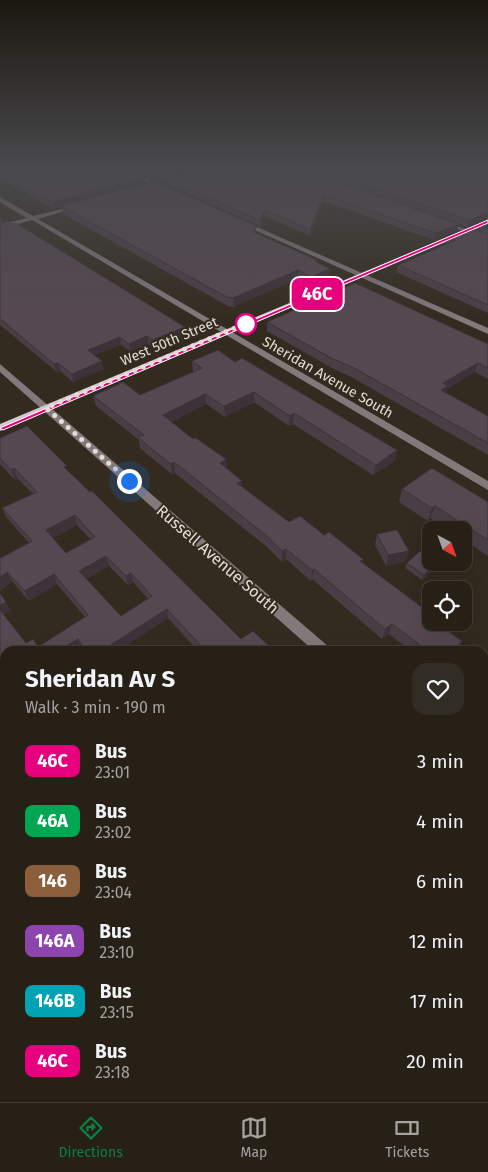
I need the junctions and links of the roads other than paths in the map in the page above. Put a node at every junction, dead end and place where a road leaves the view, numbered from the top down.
1 (27, 219) edge
2 (34, 219) edge
3 (235, 219) edge
4 (440, 221) edge
5 (488, 222) edge
6 (0, 227) edge
7 (467, 231) junction
8 (488, 238) edge
9 (362, 275) junction
10 (488, 331) edge
11 (225, 333) junction
12 (0, 367) edge
13 (46, 408) junction
14 (0, 428) edge
15 (488, 486) edge
16 (318, 646) edge

1 - 6 street
2 - 11 street, Sheridan Avenue South
3 - 9 street
4 - 7 street
5 - 7 main road, West 50th Street
7 - 8 street
7 - 9 main road, West 50th Street
9 - 10 street
9 - 11 main road, West 50th Street
11 - 13 main road, West 50th Street
11 - 15 street, Sheridan Avenue South
12 - 13 street, Russell Avenue South
13 - 14 main road, West 50th Street
13 - 16 street, Russell Avenue South

